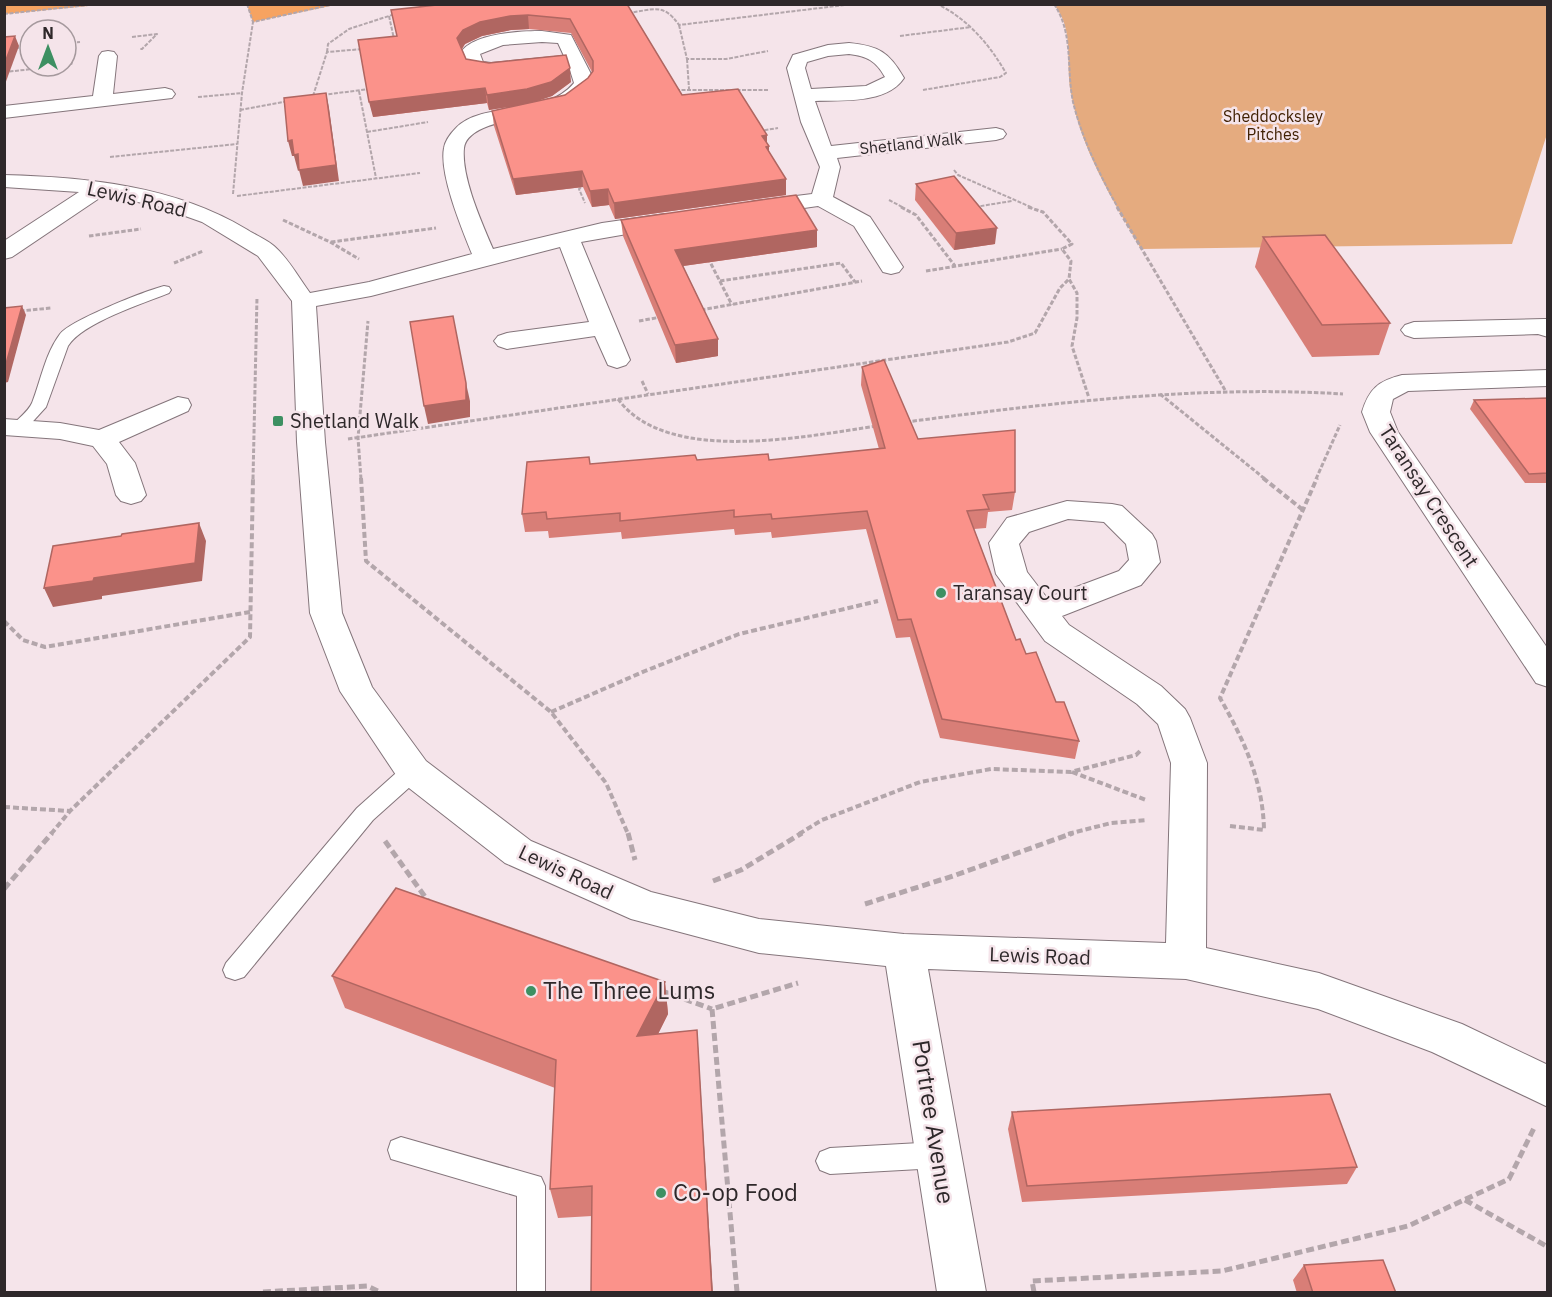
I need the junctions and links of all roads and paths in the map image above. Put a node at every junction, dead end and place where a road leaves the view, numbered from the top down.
1 (98, 4) edge
2 (247, 4) edge
3 (335, 4) edge
4 (852, 4) edge
5 (937, 4) edge
6 (1054, 4) edge
7 (402, 12) edge
8 (627, 13) edge
9 (4, 14) edge
10 (389, 16) junction
11 (253, 22) junction
12 (396, 45) edge
13 (373, 48) edge
14 (327, 52) junction
15 (108, 56) dead end
16 (687, 59) dead end
17 (574, 61) junction
18 (689, 88) junction
19 (370, 89) edge
20 (358, 90) junction
21 (672, 90) edge
22 (878, 90) junction
23 (242, 93) junction
24 (804, 93) junction
25 (165, 94) joint
26 (292, 100) edge
27 (102, 101) junction
28 (240, 110) junction
29 (4, 112) edge
30 (811, 122) junction
31 (757, 131) edge
32 (996, 134) dead end
33 (932, 140) junction
34 (237, 144) junction
35 (825, 153) junction
36 (457, 169) junction
37 (103, 173) junction
38 (376, 178) junction
39 (4, 182) edge
40 (585, 183) edge
41 (822, 199) junction
42 (244, 201) dead end
43 (1013, 201) junction
44 (222, 207) junction
45 (970, 207) edge
46 (732, 211) edge
47 (927, 213) edge
48 (916, 215) dead end
49 (276, 217) dead end
50 (688, 218) joint
51 (471, 223) junction
52 (602, 230) junction
53 (84, 238) dead end
54 (568, 238) junction
55 (330, 242) junction
56 (1062, 249) junction
57 (266, 250) junction
58 (4, 252) edge
59 (485, 258) junction
60 (891, 267) dead end
61 (920, 272) dead end
62 (1069, 279) junction
63 (865, 280) dead end
64 (720, 281) junction
65 (855, 282) junction
66 (371, 289) junction
67 (164, 290) dead end
68 (304, 301) junction
69 (732, 305) junction
70 (697, 311) edge
71 (662, 317) edge
72 (603, 327) junction
73 (1414, 330) dead end
74 (1548, 330) edge
75 (507, 341) dead end
76 (617, 360) dead end
77 (1548, 378) edge
78 (1225, 390) junction
79 (1160, 394) junction
80 (1353, 395) dead end
81 (1089, 398) junction
82 (618, 399) junction
83 (178, 405) dead end
84 (901, 423) edge
85 (878, 426) edge
86 (12, 427) edge
87 (358, 438) junction
88 (102, 439) junction
89 (311, 442) junction
90 (131, 495) dead end
91 (1303, 510) dead end
92 (878, 601) dead end
93 (250, 612) junction
94 (1041, 612) dead end
95 (4, 621) edge
96 (1548, 675) edge
97 (551, 712) junction
98 (1173, 718) junction
99 (413, 771) junction
100 (1071, 772) junction
101 (4, 807) edge
102 (70, 811) junction
103 (365, 814) junction
104 (1187, 820) junction
105 (709, 883) dead end
106 (4, 889) edge
107 (645, 907) junction
108 (435, 911) edge
109 (904, 951) junction
110 (1186, 962) junction
111 (235, 970) dead end
112 (802, 982) dead end
113 (657, 990) edge
114 (712, 1009) junction
115 (1547, 1086) edge
116 (401, 1150) dead end
117 (938, 1155) junction
118 (830, 1161) dead end
119 (1464, 1199) junction
120 (1548, 1247) edge
121 (263, 1293) edge
122 (380, 1293) edge
123 (531, 1293) edge
124 (737, 1293) edge
125 (961, 1293) edge
126 (1034, 1293) edge

1 - 9 path
2 - 11 path
3 - 11 path
4 - 8 path
5 - 22 path
6 - 78 path
7 - 10 path
10 - 12 path
10 - 14 path
11 - 23 path
13 - 14 path
14 - 20 path
15 - 27 street
16 - 18 path
17 - 17 street
17 - 36 street
18 - 21 path
18 - 24 path
19 - 20 path
20 - 38 path
22 - 24 street
22 - 24 street
23 - 25 path
23 - 28 path
24 - 30 street
25 - 27 street
26 - 28 path
27 - 29 street
28 - 34 path
30 - 31 path
30 - 35 street
32 - 33 street, Shetland Walk
33 - 35 street, Shetland Walk
33 - 43 path
34 - 37 path
34 - 44 path
35 - 41 street
36 - 38 path
36 - 51 street
37 - 39 street, Lewis Road
37 - 44 street, Lewis Road
37 - 58 street
38 - 44 path
40 - 52 path
41 - 46 street
41 - 60 street
42 - 44 path
43 - 45 path
43 - 56 path
44 - 53 path
44 - 57 street, Lewis Road
47 - 48 path
49 - 55 path
50 - 52 street
50 - 64 path
51 - 55 path
51 - 59 street
52 - 54 street
54 - 59 street
54 - 72 street
55 - 66 path
56 - 61 path
56 - 62 path
57 - 68 street, Lewis Road
57 - 93 path
59 - 66 street
62 - 81 path
62 - 82 path
63 - 65 path
64 - 65 path
64 - 69 path
65 - 69 path
66 - 68 street
66 - 87 path
67 - 86 lane
68 - 89 street, Lewis Road
69 - 70 path
71 - 72 path
72 - 75 street
72 - 76 street
73 - 74 street
77 - 96 street, Taransay Crescent
78 - 79 path
78 - 80 path
79 - 81 path
79 - 91 path
81 - 84 path
82 - 85 path
82 - 87 path
83 - 88 street
86 - 88 street
87 - 89 path
87 - 97 path
88 - 90 street
89 - 99 street, Lewis Road
92 - 97 path
93 - 95 path
93 - 102 path
94 - 98 street
97 - 107 path
98 - 100 path
98 - 104 street
99 - 103 lane
99 - 107 street, Lewis Road
100 - 104 path
100 - 105 path
101 - 102 path
102 - 106 path
103 - 108 path
103 - 111 lane
104 - 110 street
107 - 109 street, Lewis Road
109 - 110 street, Lewis Road
109 - 117 street, Portree Avenue
110 - 115 street, Lewis Road
112 - 114 path
113 - 114 path
114 - 124 path
115 - 119 path
116 - 123 lane
117 - 118 lane
117 - 125 street, Portree Avenue
119 - 120 path
119 - 126 path
121 - 122 path

